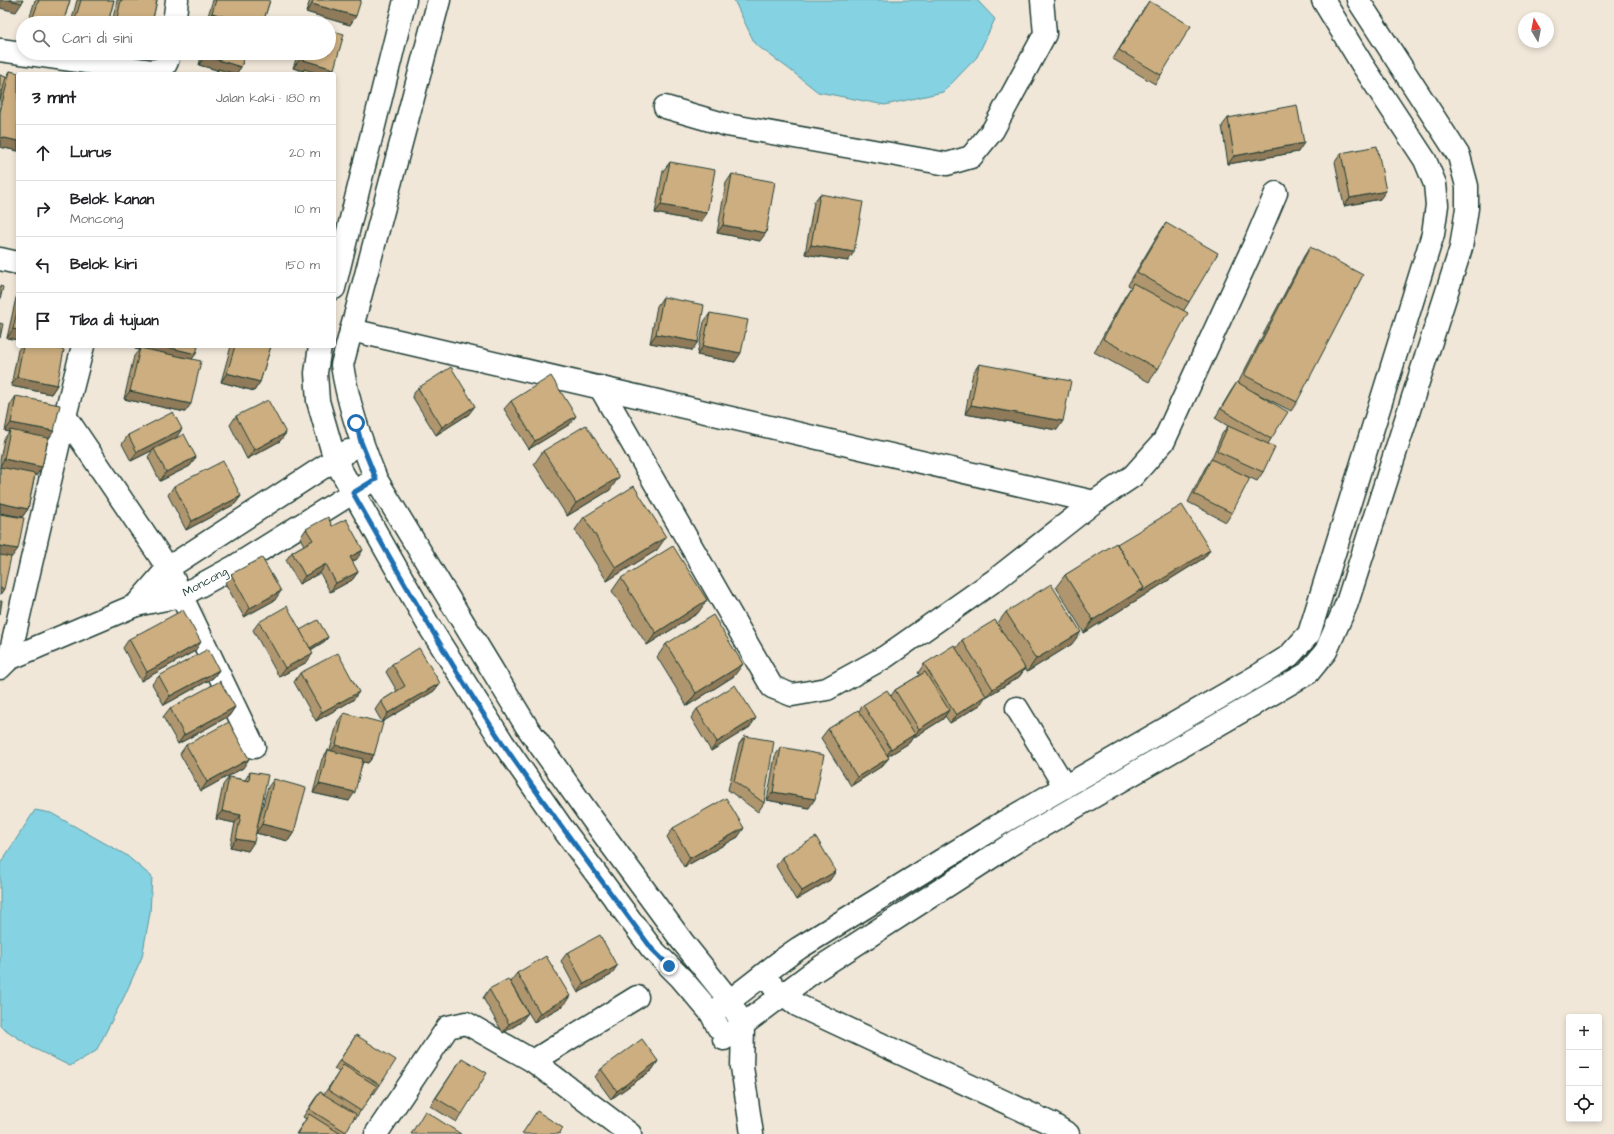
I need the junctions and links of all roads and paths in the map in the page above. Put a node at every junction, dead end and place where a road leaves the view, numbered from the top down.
1 (177, 0) edge
2 (405, 0) edge
3 (439, 0) edge
4 (1042, 0) edge
5 (1323, 0) edge
6 (1358, 0) edge
7 (175, 16) edge
8 (0, 50) edge
9 (16, 52) edge
10 (72, 60) edge
11 (168, 60) edge
12 (665, 107) dead end
13 (1276, 193) dead end
14 (0, 259) edge
15 (16, 263) edge
16 (336, 280) edge
17 (351, 330) junction
18 (82, 348) edge
19 (320, 348) edge
20 (600, 387) junction
21 (65, 416) junction
22 (361, 442) junction
23 (335, 460) junction
24 (376, 479) junction
25 (353, 493) junction
26 (1094, 502) junction
27 (168, 568) junction
28 (181, 596) junction
29 (136, 605) junction
30 (5, 664) edge
31 (1017, 708) dead end
32 (254, 747) dead end
33 (1066, 787) junction
34 (762, 976) junction
35 (784, 995) junction
36 (637, 997) dead end
37 (730, 1001) junction
38 (711, 1013) junction
39 (743, 1026) junction
40 (724, 1039) junction
41 (533, 1061) junction
42 (742, 1067) junction
43 (376, 1134) edge
44 (630, 1134) edge
45 (752, 1134) edge
46 (1068, 1134) edge

1 - 7 street
2 - 16 street
3 - 17 street
4 - 12 street
5 - 33 street
6 - 35 street
8 - 9 street
10 - 11 street
13 - 26 street
14 - 15 street
17 - 20 street
17 - 22 street
18 - 21 street
19 - 23 street
20 - 26 street
20 - 26 street
21 - 27 street
21 - 30 street
22 - 23 street
22 - 24 street
23 - 25 street
23 - 27 street
24 - 25 street, Moncong
24 - 37 street
25 - 28 street, Moncong
25 - 38 street
27 - 28 street
27 - 29 street
28 - 29 street, Moncong
28 - 32 street
29 - 30 street, Moncong
31 - 33 street
33 - 34 street
34 - 35 street
34 - 37 street
35 - 39 street
35 - 46 street
36 - 41 street
37 - 38 street
37 - 39 street
38 - 40 street
39 - 40 street
39 - 42 street
40 - 42 street
41 - 43 street
41 - 44 street
42 - 45 street

